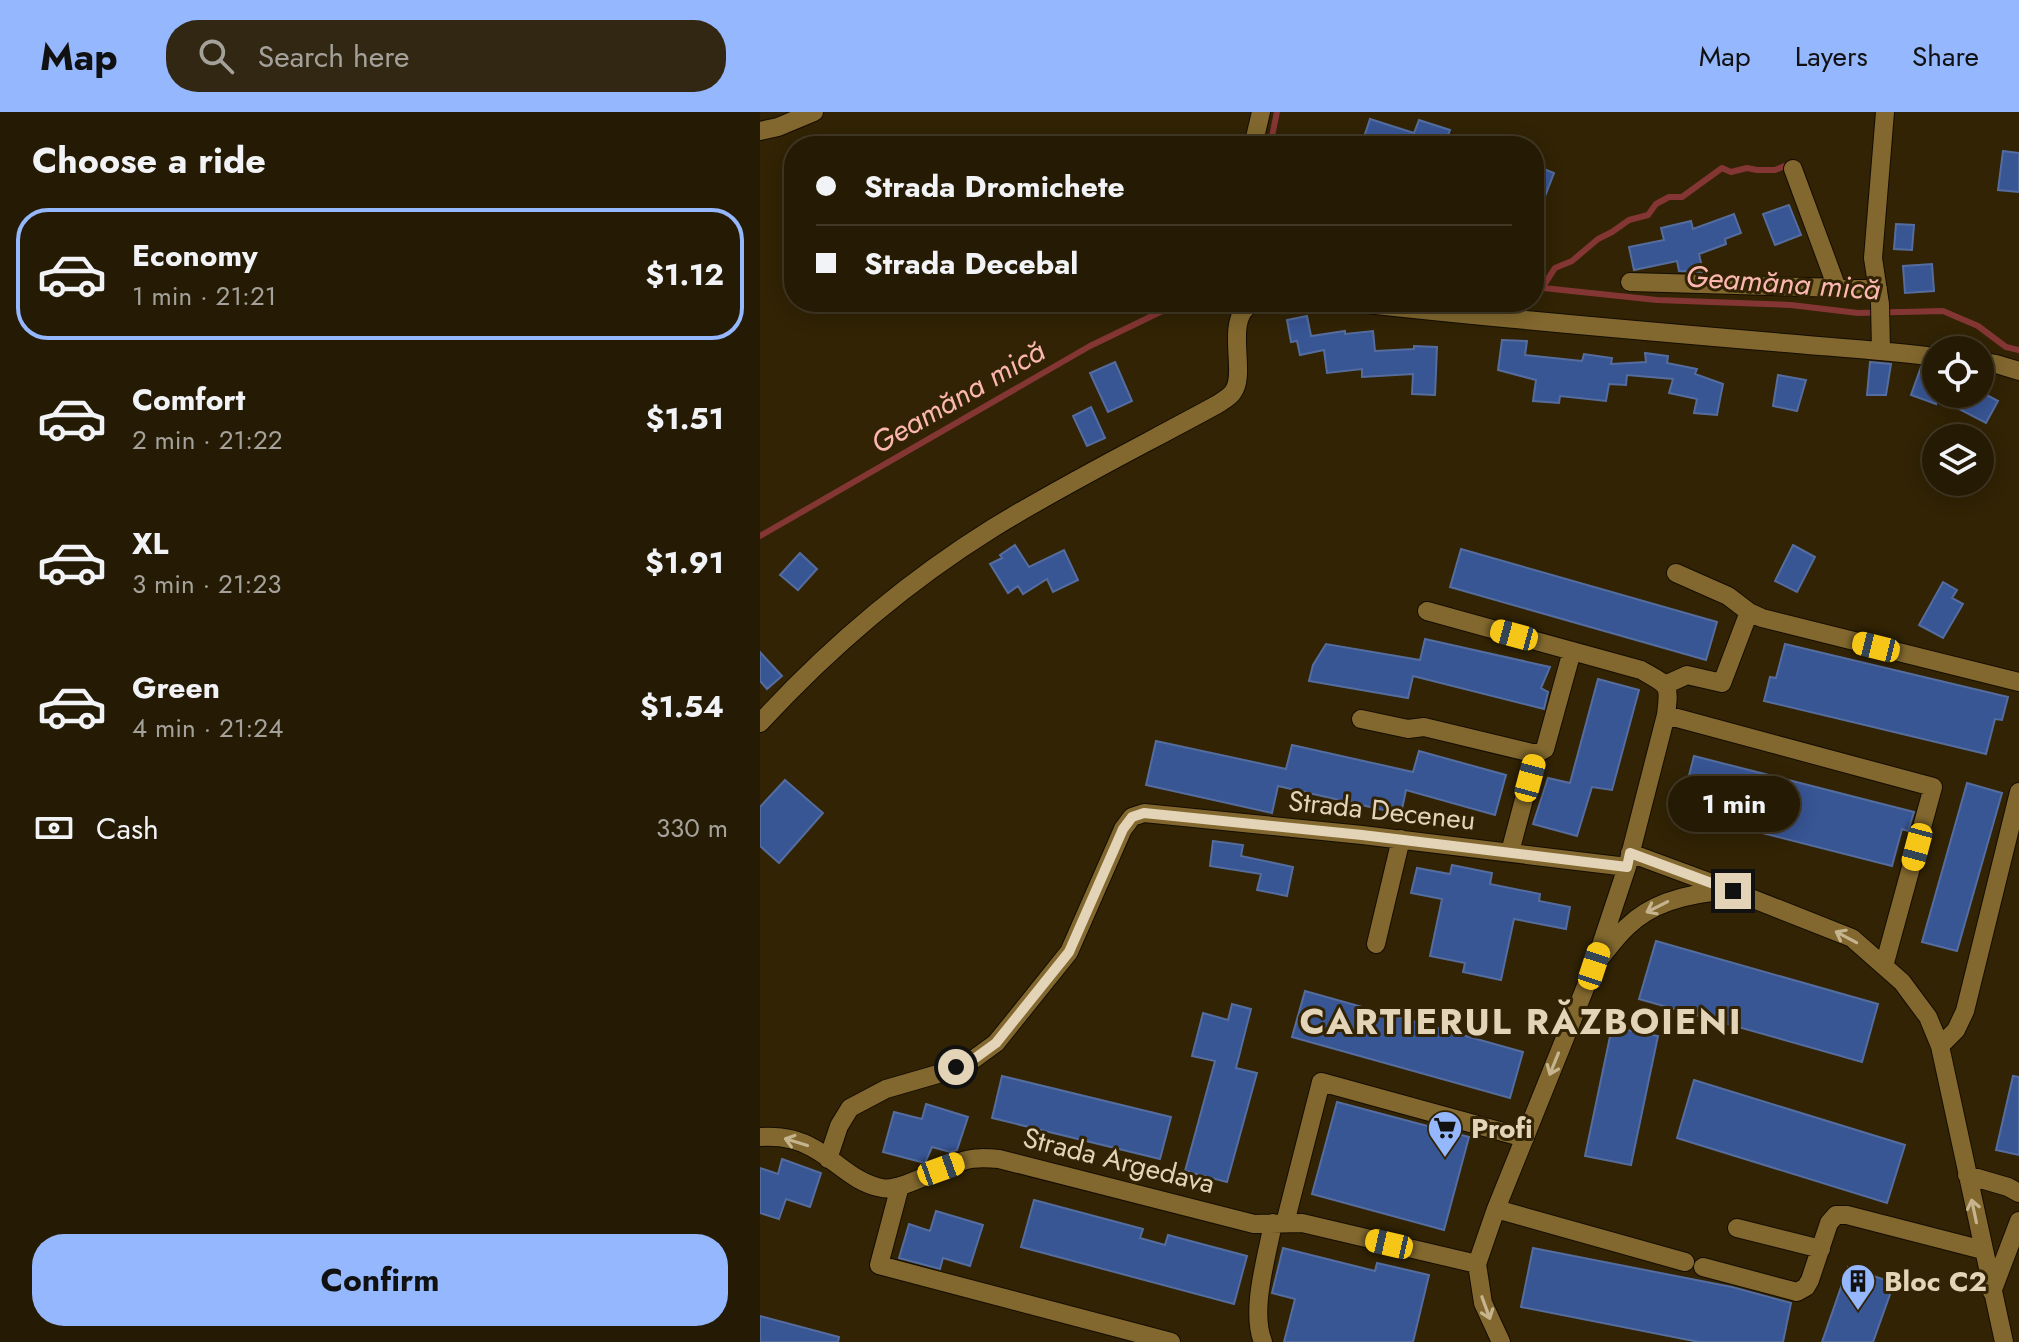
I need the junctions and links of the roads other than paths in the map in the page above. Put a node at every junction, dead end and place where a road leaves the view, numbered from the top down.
1 (814, 112) edge
2 (1261, 112) edge
3 (1885, 112) edge
4 (760, 131) edge
5 (1255, 136) edge
6 (1793, 169) dead end
7 (1630, 282) dead end
8 (1837, 288) junction
9 (1879, 296) junction
10 (1241, 312) edge
11 (1453, 312) edge
12 (1880, 341) junction
13 (1922, 353) edge
14 (1994, 364) edge
15 (2019, 371) edge
16 (1676, 573) dead end
17 (1427, 611) dead end
18 (1749, 612) junction
19 (1572, 651) junction
20 (2019, 682) edge
21 (1665, 685) junction
22 (1666, 715) junction
23 (1361, 719) dead end
24 (760, 723) edge
25 (1536, 754) junction
26 (2019, 792) edge
27 (1401, 839) junction
28 (1510, 852) junction
29 (1628, 860) junction
30 (1733, 891) junction
31 (1376, 944) dead end
32 (1594, 966) junction
33 (1884, 966) junction
34 (1940, 1046) junction
35 (760, 1137) edge
36 (1525, 1138) junction
37 (828, 1159) junction
38 (1967, 1175) junction
39 (900, 1186) junction
40 (2019, 1193) edge
41 (1496, 1209) junction
42 (2019, 1221) edge
43 (1279, 1223) junction
44 (1737, 1228) dead end
45 (1821, 1249) junction
46 (1983, 1250) junction
47 (1477, 1264) junction
48 (1992, 1292) junction
49 (2008, 1333) edge
50 (1256, 1340) edge
51 (1171, 1342) edge
52 (1501, 1342) edge

1 - 4 street
2 - 5 street
3 - 9 street
6 - 8 street
7 - 8 street
8 - 9 street
9 - 12 street
10 - 24 street
11 - 12 street
12 - 13 street
14 - 15 street
16 - 18 street
17 - 19 street
18 - 20 street
18 - 21 street
19 - 21 street
19 - 25 street
21 - 22 street
22 - 29 street
22 - 33 street
23 - 25 street
25 - 28 street
26 - 34 street
27 - 28 street, Strada Deceneu
27 - 31 street
27 - 37 street, Strada Deceneu
28 - 29 street, Strada Deceneu
29 - 30 street, Strada Deceneu
29 - 32 street
30 -> 32 street
33 -> 30 street, Strada Deceneu
32 -> 36 street
33 - 34 street, Strada Deceneu
34 - 38 street, Strada Deceneu
37 -> 35 street, Strada Argedava
36 - 41 street
36 - 43 street
37 - 39 street, Strada Argedava
38 - 40 street
46 -> 38 street, Strada Deceneu
39 - 43 street, Strada Argedava
39 - 51 street
41 - 45 street
41 - 47 street
42 - 48 street
43 - 47 street, Strada Argedava
43 - 50 street
44 - 45 street
45 - 46 street
46 - 48 street, Strada Deceneu
47 -> 52 street
48 - 49 street, Strada Deceneu

